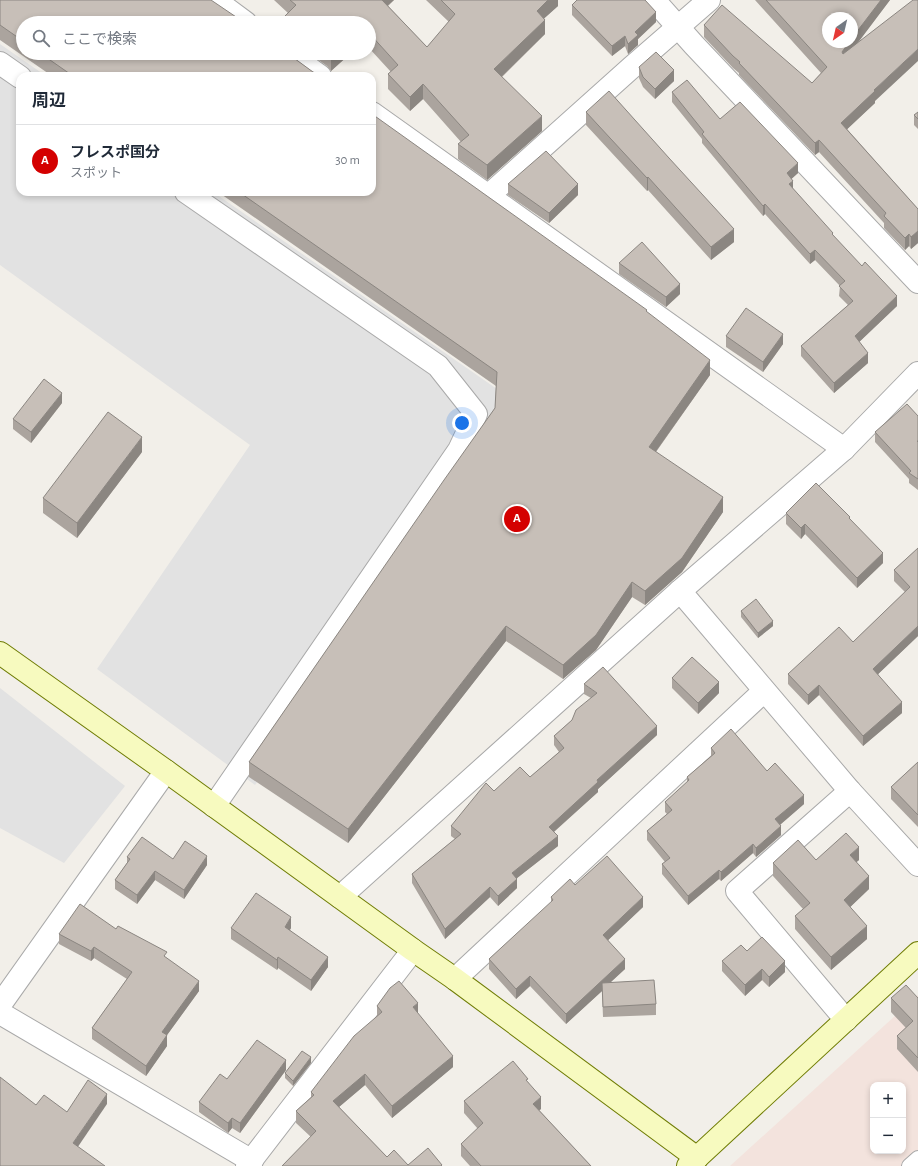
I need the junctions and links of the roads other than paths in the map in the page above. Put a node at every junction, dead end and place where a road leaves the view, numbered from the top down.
1 (215, 0) edge
2 (654, 0) edge
3 (709, 0) edge
4 (237, 16) edge
5 (678, 27) junction
6 (298, 60) edge
7 (0, 63) edge
8 (314, 72) edge
9 (16, 74) edge
10 (376, 116) edge
11 (192, 196) edge
12 (488, 196) junction
13 (918, 282) edge
14 (918, 373) edge
15 (844, 449) junction
16 (680, 590) junction
17 (0, 653) edge
18 (764, 690) junction
19 (166, 771) junction
20 (850, 791) junction
21 (214, 806) junction
22 (918, 864) edge
23 (340, 898) junction
24 (413, 950) junction
25 (918, 953) edge
26 (455, 979) junction
27 (0, 1005) edge
28 (0, 1013) edge
29 (846, 1020) junction
30 (918, 1158) edge
31 (692, 1162) edge
32 (249, 1164) edge
33 (909, 1166) edge

1 - 4 street
2 - 5 street
3 - 5 street
5 - 12 street
5 - 13 street
6 - 8 street
7 - 9 street
10 - 12 street
11 - 21 street
12 - 15 street
14 - 15 street
15 - 16 street
16 - 18 street
16 - 23 street
17 - 19 street
18 - 20 street
18 - 26 street
19 - 21 street
19 - 27 street
20 - 22 street
20 - 29 street
21 - 23 street
23 - 24 street
24 - 26 street
24 - 32 street
25 - 29 street
26 - 31 street
28 - 32 street
29 - 31 street
30 - 33 lane

